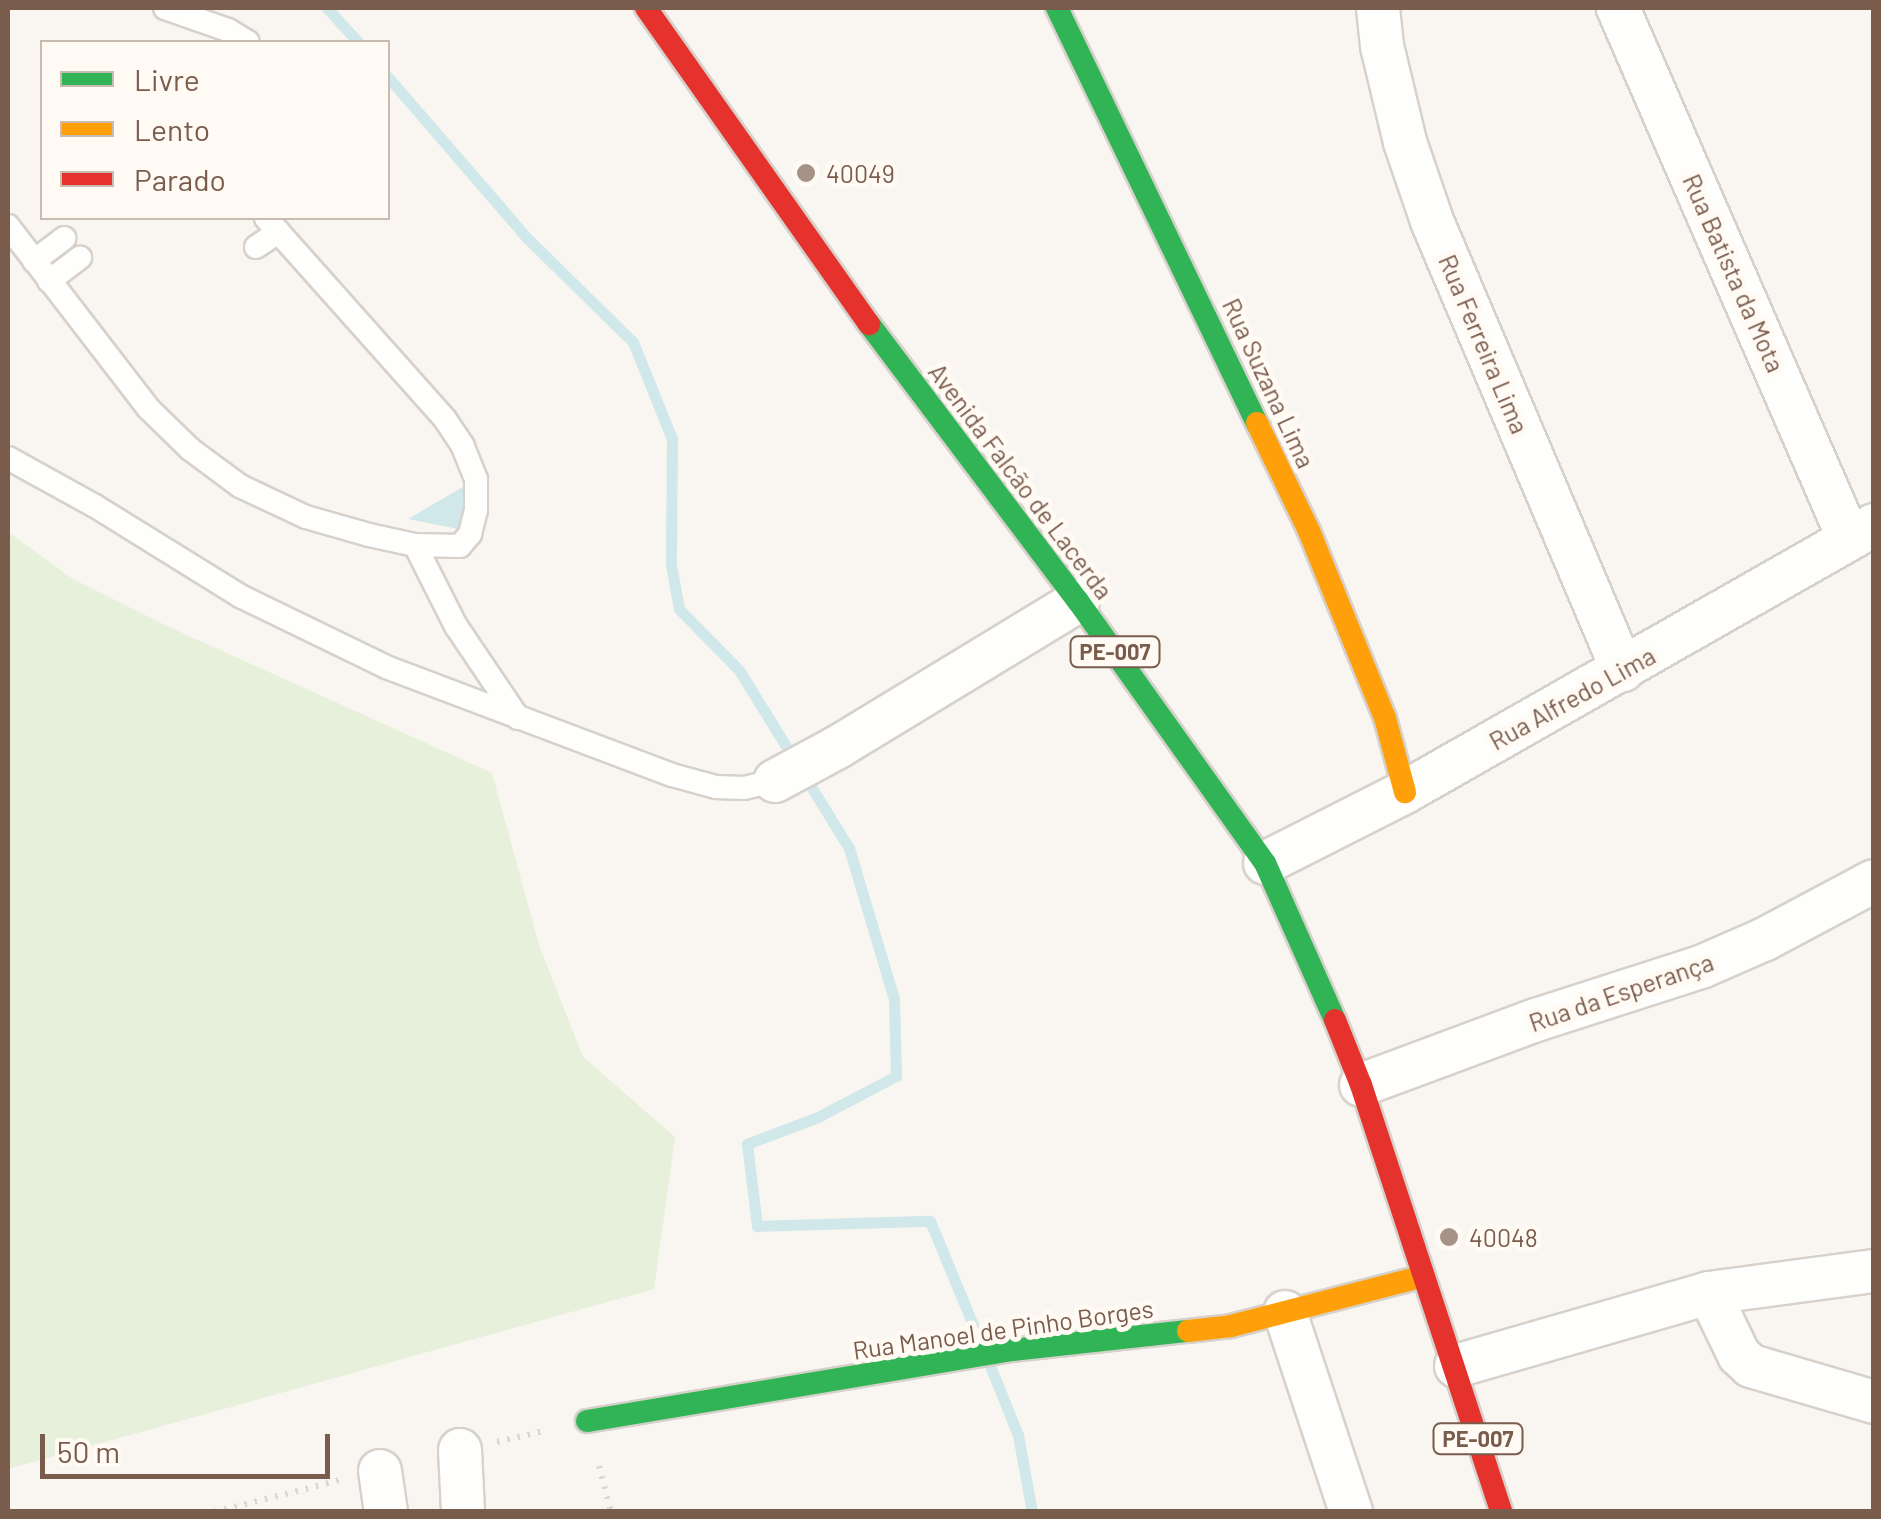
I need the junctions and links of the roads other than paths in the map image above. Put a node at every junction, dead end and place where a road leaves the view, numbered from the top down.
1 (165, 8) edge
2 (646, 8) edge
3 (1057, 8) edge
4 (1378, 8) edge
5 (1618, 8) edge
6 (245, 40) edge
7 (272, 225) edge
8 (8, 226) edge
9 (64, 238) dead end
10 (256, 247) dead end
11 (80, 258) dead end
12 (34, 261) junction
13 (49, 280) junction
14 (8, 458) edge
15 (1861, 532) edge
16 (415, 546) junction
17 (1078, 601) junction
18 (1623, 670) junction
19 (518, 718) junction
20 (775, 781) joint
21 (1405, 792) junction
22 (1265, 863) junction
23 (1874, 881) edge
24 (1361, 1084) junction
25 (1874, 1271) edge
26 (1424, 1276) junction
27 (1709, 1293) junction
28 (1284, 1312) junction
29 (1456, 1366) junction
30 (1874, 1402) edge
31 (587, 1420) dead end
32 (460, 1450) dead end
33 (463, 1512) edge
34 (1351, 1512) edge
35 (1501, 1512) edge

1 - 6 lane
2 - 17 main road, Avenida Falcão de Lacerda / PE-007
3 - 21 main road, Rua Suzana Lima
4 - 18 street, Rua Ferreira Lima
5 - 15 street, Rua Batista da Mota
7 - 10 lane
7 - 16 lane
8 - 12 lane
9 - 12 lane
11 - 13 lane
12 - 13 lane
13 - 16 lane
14 - 19 lane
15 - 18 street, Rua Alfredo Lima
16 - 19 lane
17 - 20 street
17 - 22 main road, Avenida Falcão de Lacerda / PE-007
18 - 21 street, Rua Alfredo Lima
19 - 20 lane
21 - 22 street, Rua Alfredo Lima
22 - 24 main road, Avenida Falcão de Lacerda / PE-007
23 - 24 street, Rua da Esperança
24 - 26 main road, Avenida Falcão de Lacerda / PE-007
25 - 27 street
26 - 28 main road, Rua Manoel de Pinho Borges
26 - 29 main road, Avenida Falcão de Lacerda / PE-007
27 - 29 street
27 - 30 street
28 - 31 main road, Rua Manoel de Pinho Borges
28 - 34 street
29 - 35 main road, Avenida Falcão de Lacerda / PE-007
32 - 33 street

